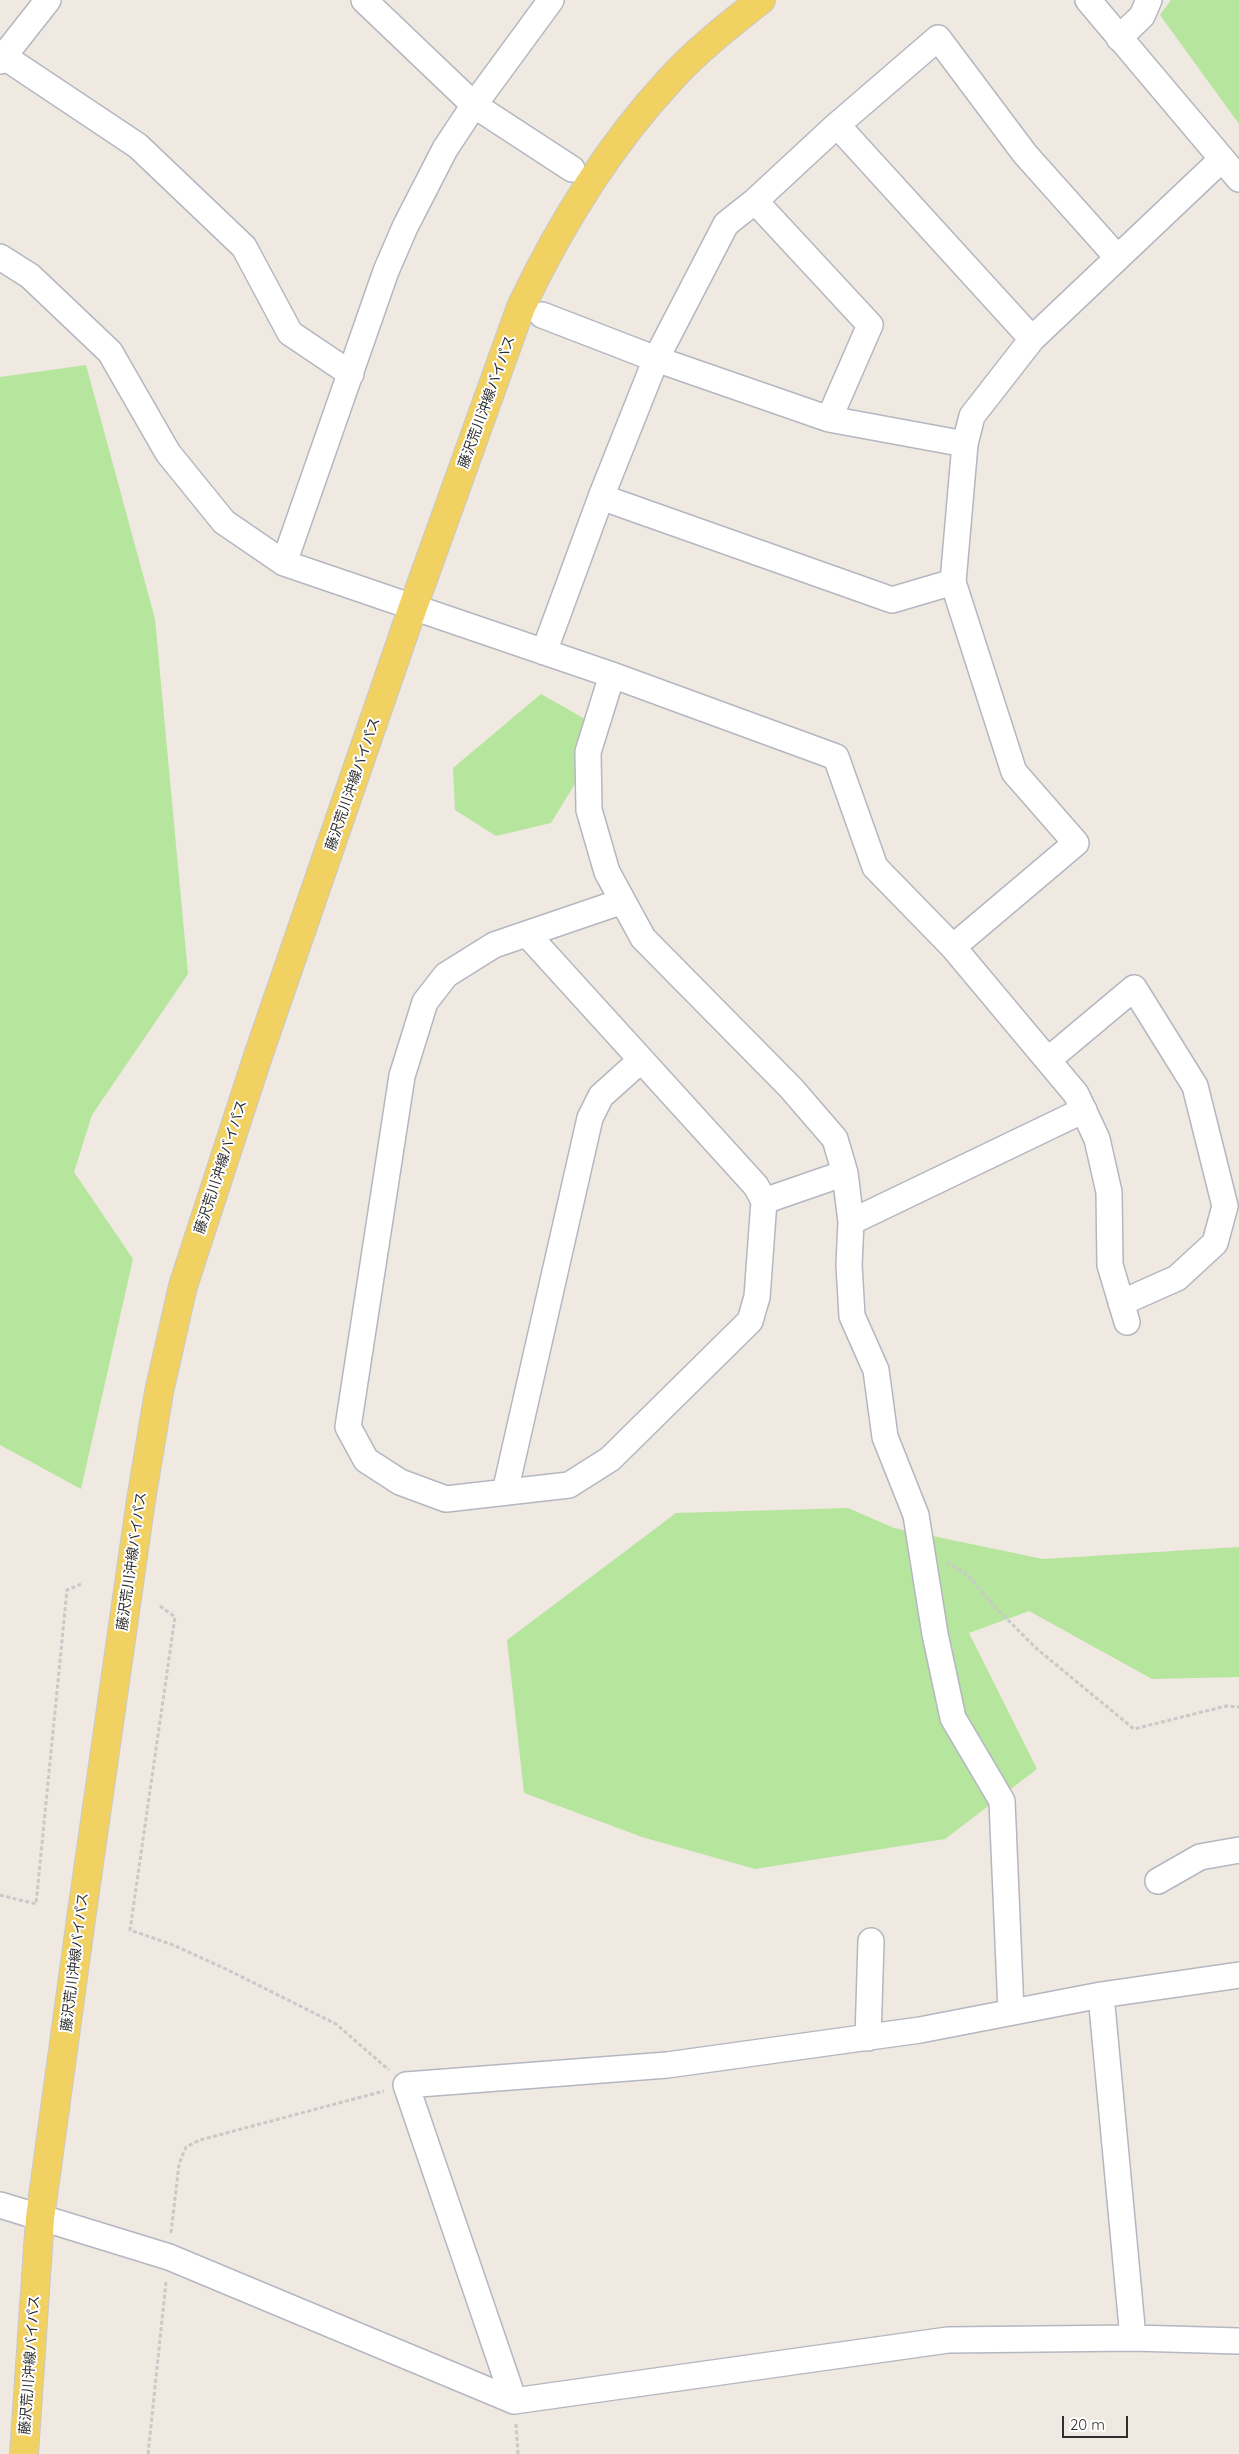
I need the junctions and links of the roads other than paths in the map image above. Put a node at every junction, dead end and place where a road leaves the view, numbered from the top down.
1 (48, 0) edge
2 (364, 0) edge
3 (550, 0) edge
4 (761, 0) edge
5 (1088, 0) edge
6 (1149, 0) edge
7 (1119, 38) junction
8 (1, 57) edge
9 (474, 105) junction
10 (837, 125) junction
11 (1222, 160) junction
12 (572, 169) dead end
13 (1239, 179) edge
14 (755, 201) junction
15 (0, 257) edge
16 (1117, 258) junction
17 (542, 315) dead end
18 (1032, 340) junction
19 (656, 359) junction
20 (351, 374) junction
21 (829, 419) junction
22 (965, 444) junction
23 (601, 497) junction
24 (284, 563) junction
25 (953, 582) junction
26 (414, 607) junction
27 (544, 652) junction
28 (612, 675) junction
29 (623, 901) junction
30 (527, 934) junction
31 (953, 947) junction
32 (641, 1060) junction
33 (1048, 1060) junction
34 (1084, 1110) junction
35 (845, 1173) junction
36 (764, 1201) junction
37 (851, 1222) junction
38 (505, 1492) junction
39 (1239, 1850) edge
40 (1158, 1881) dead end
41 (871, 1941) dead end
42 (1239, 1975) edge
43 (1101, 1995) junction
44 (1011, 2011) junction
45 (868, 2038) junction
46 (0, 2205) edge
47 (40, 2218) junction
48 (1133, 2338) junction
49 (1239, 2341) edge
50 (514, 2401) junction
51 (24, 2454) edge

1 - 8 street
2 - 9 street
3 - 9 street
4 - 26 main road, 藤沢荒川沖線バイパス
5 - 7 street
6 - 7 street
7 - 11 street
8 - 20 street
9 - 12 street
9 - 20 street
10 - 14 street
10 - 16 street
10 - 18 street
11 - 13 street
11 - 16 street
14 - 19 street
14 - 21 street
15 - 24 street
16 - 18 street
17 - 19 street
18 - 22 street
19 - 21 street
19 - 23 street
20 - 24 street
21 - 22 street
22 - 25 street
23 - 25 street
23 - 27 street
24 - 26 street
25 - 31 street
26 - 27 street
26 - 47 main road, 藤沢荒川沖線バイパス
27 - 28 street
28 - 29 street
28 - 31 street
29 - 30 street
29 - 35 street
30 - 32 street
30 - 38 street
31 - 33 street
32 - 36 street
32 - 38 street
33 - 34 street
33 - 34 street
34 - 37 street
35 - 36 street
35 - 37 street
36 - 38 street
37 - 44 street
39 - 40 street
41 - 45 street
42 - 43 street
43 - 44 street
43 - 48 street
44 - 45 street
45 - 50 street
46 - 47 street
47 - 50 street
47 - 51 main road, 藤沢荒川沖線バイパス
48 - 49 street
48 - 50 street

